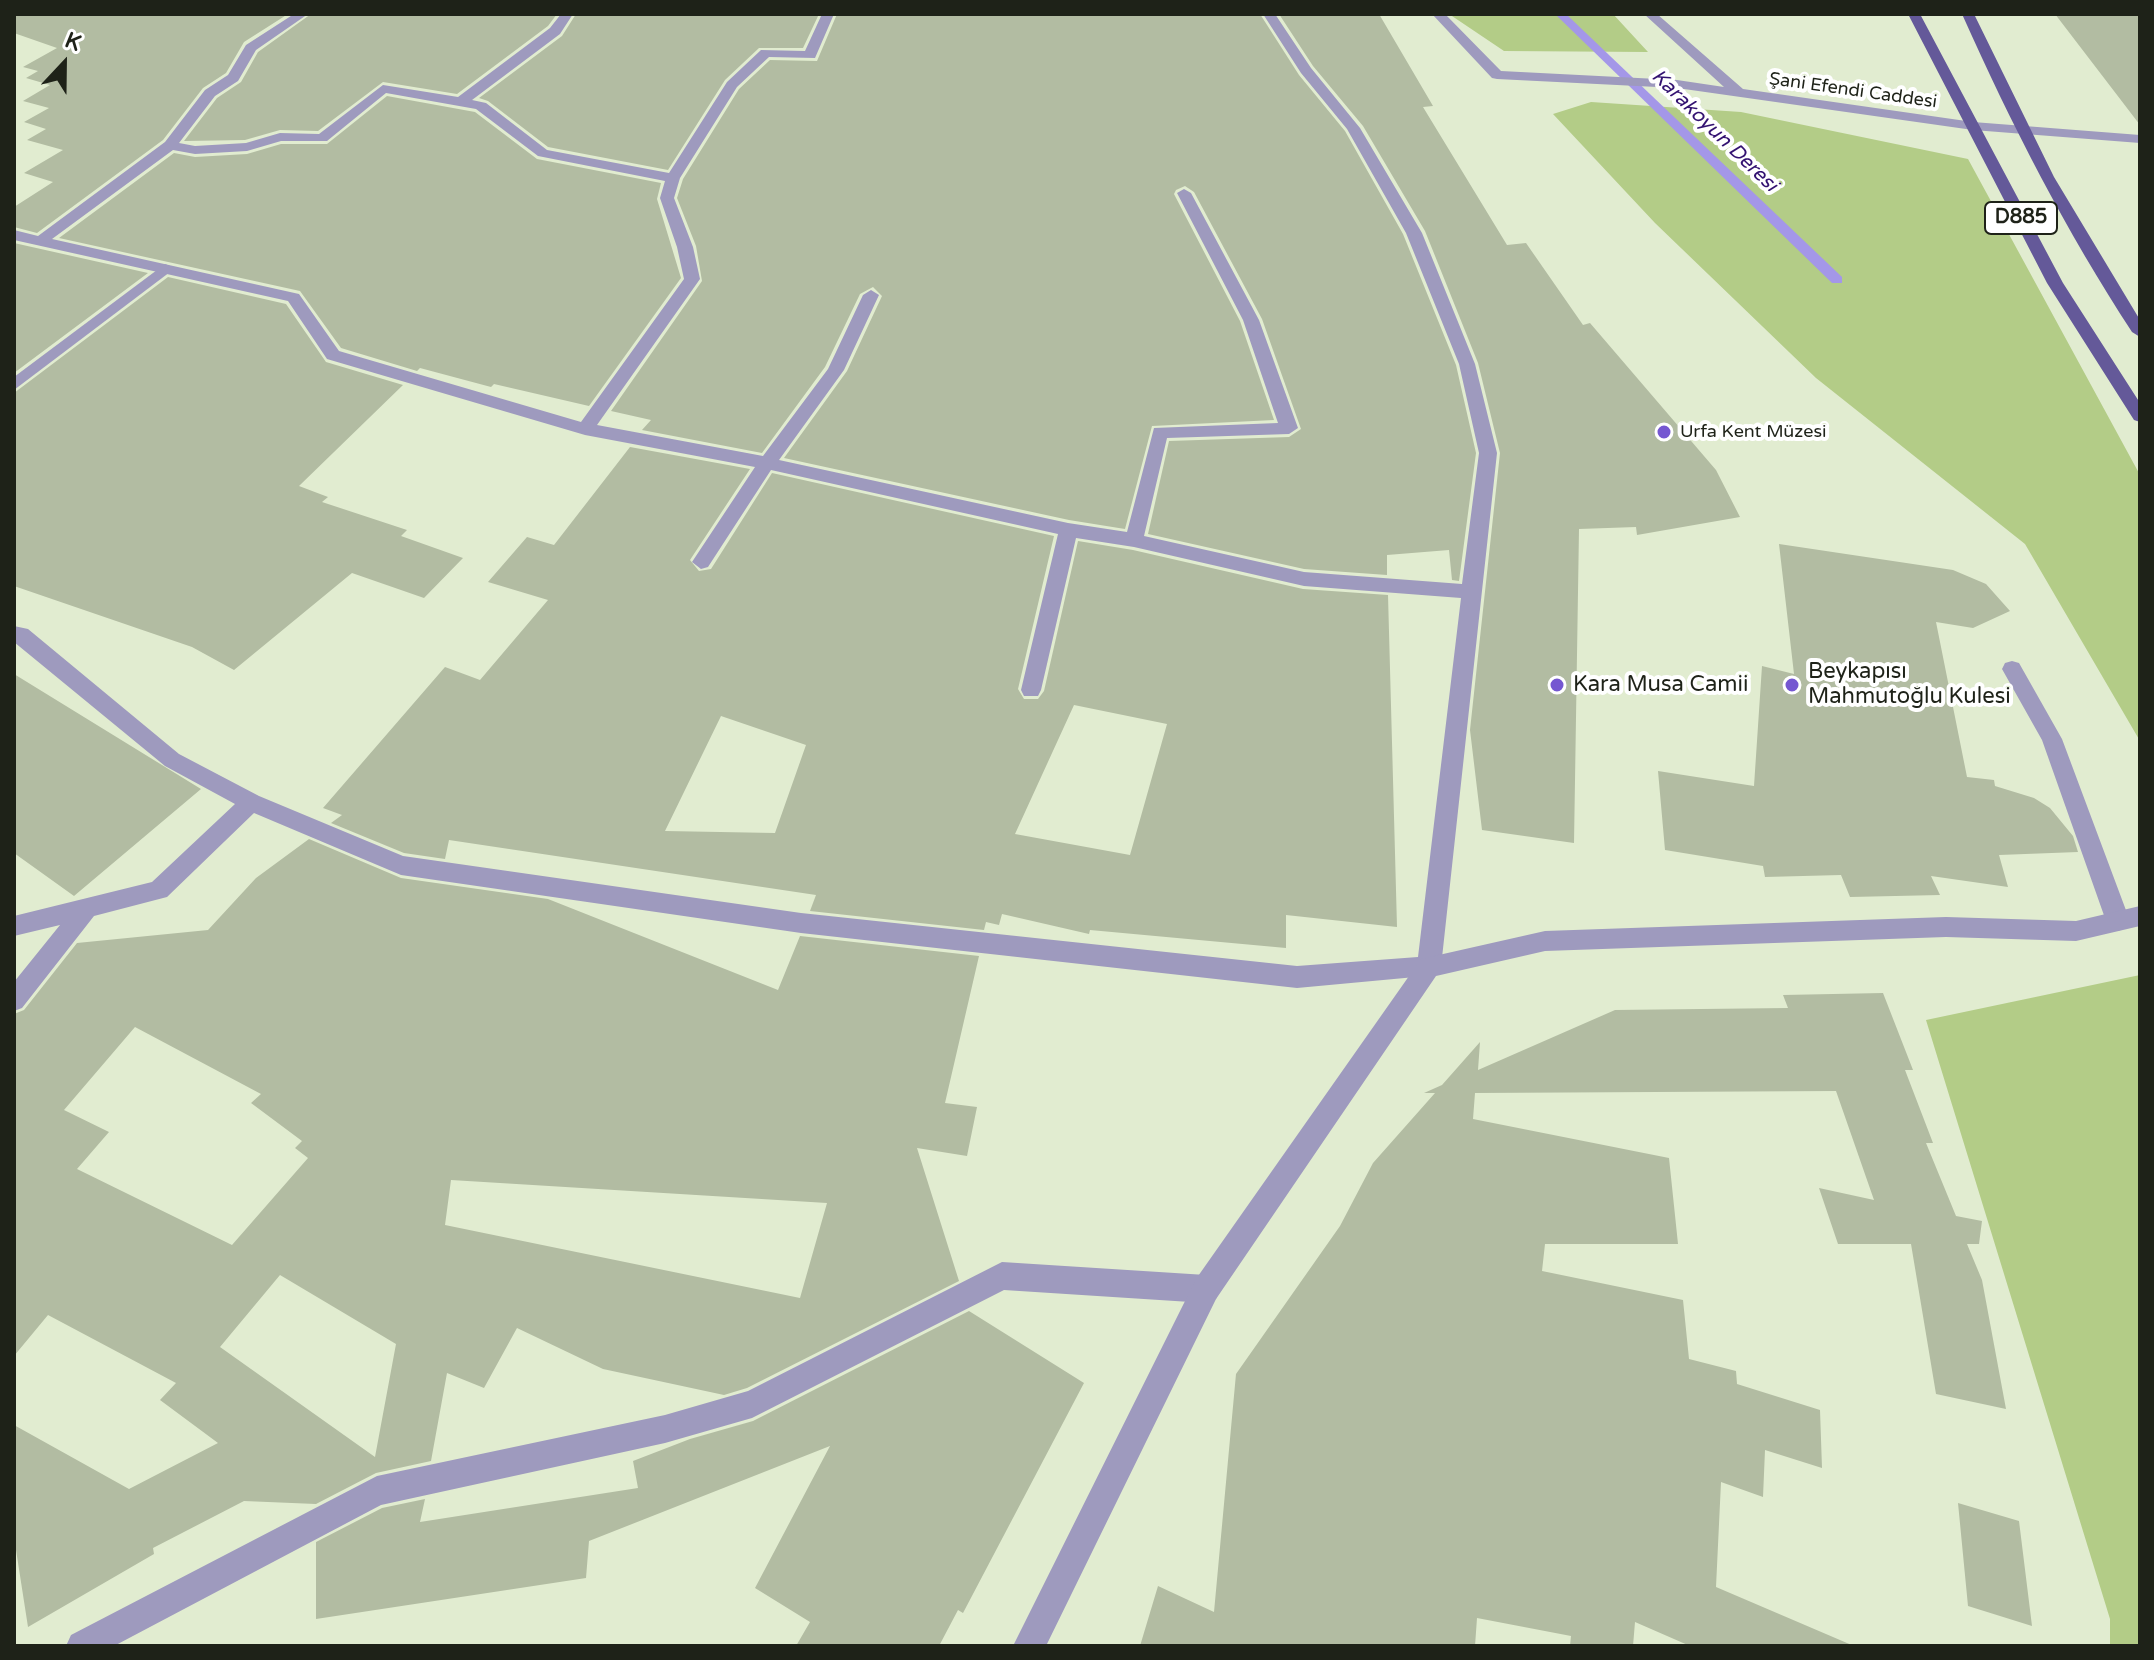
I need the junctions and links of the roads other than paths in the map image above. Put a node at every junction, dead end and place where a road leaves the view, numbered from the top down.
1 (302, 14) edge
2 (567, 14) edge
3 (828, 14) edge
4 (1269, 14) edge
5 (1438, 14) edge
6 (1650, 14) edge
7 (1914, 14) edge
8 (1968, 14) edge
9 (1740, 94) junction
10 (461, 101) junction
11 (1973, 126) junction
12 (2022, 132) junction
13 (2140, 139) edge
14 (170, 145) junction
15 (673, 178) junction
16 (1184, 193) dead end
17 (14, 235) edge
18 (40, 241) junction
19 (165, 269) junction
20 (871, 295) dead end
21 (2140, 332) edge
22 (14, 385) edge
23 (2140, 416) edge
24 (585, 429) junction
25 (767, 463) junction
26 (1068, 530) junction
27 (1134, 540) junction
28 (701, 562) dead end
29 (1471, 592) junction
30 (14, 634) edge
31 (2012, 669) dead end
32 (1031, 690) dead end
33 (251, 802) junction
34 (87, 908) junction
35 (2129, 919) edge
36 (14, 926) edge
37 (1429, 967) junction
38 (14, 1000) edge
39 (1206, 1289) junction
40 (82, 1646) edge
41 (1029, 1646) edge

1 - 14 street
2 - 10 street
3 - 15 street
4 - 29 street
5 - 9 street, Şani Efendi Caddesi
6 - 9 street
7 - 11 main road, D885
8 - 12 main road, D885
9 - 11 street, Şani Efendi Caddesi
10 - 14 street
10 - 15 street
11 - 12 street, Şani Efendi Caddesi
11 - 23 main road, D885
12 - 13 street, Şani Efendi Caddesi
12 - 21 main road, D885
14 - 18 street
15 - 24 street
16 - 27 street
17 - 18 street
18 - 19 street
19 - 22 street
19 - 24 street
20 - 25 street
24 - 25 street
25 - 26 street
25 - 28 street
26 - 27 street
26 - 32 street
27 - 29 street
29 - 37 street
30 - 33 street
31 - 35 street
33 - 34 street
33 - 37 street
34 - 36 street
34 - 38 street
35 - 37 street
37 - 39 street
39 - 40 street
39 - 41 street

